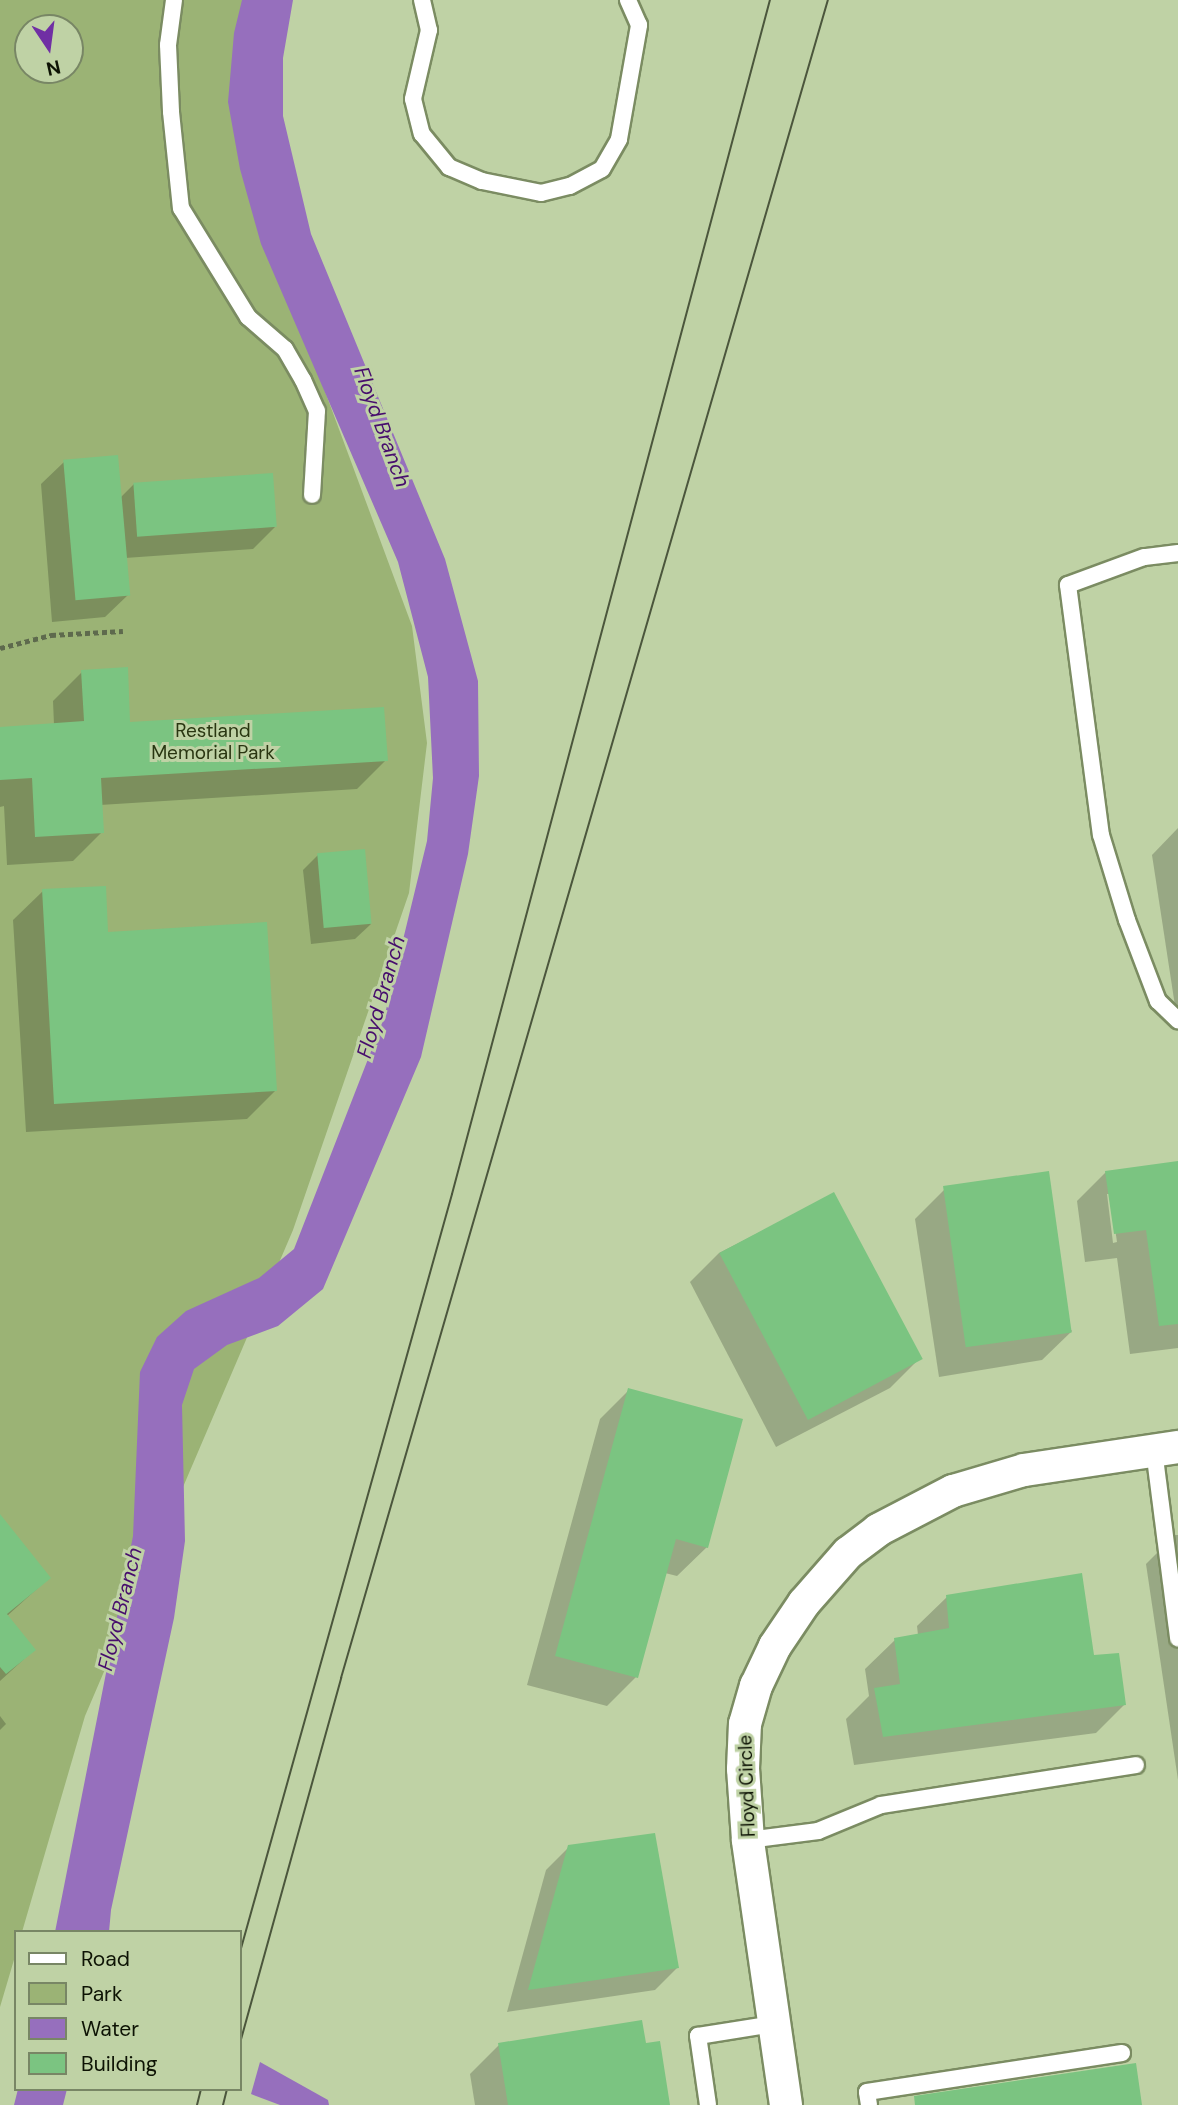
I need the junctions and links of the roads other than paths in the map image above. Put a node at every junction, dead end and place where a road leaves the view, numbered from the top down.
1 (174, 0) edge
2 (422, 0) edge
3 (628, 0) edge
4 (312, 495) dead end
5 (1178, 553) edge
6 (1178, 1020) edge
7 (1166, 1448) edge
8 (1178, 1638) edge
9 (1136, 1765) dead end
10 (748, 1840) junction
11 (774, 2024) junction
12 (1122, 2053) dead end
13 (708, 2105) edge
14 (786, 2105) edge
15 (869, 2105) edge

1 - 4 lane
2 - 3 lane
5 - 6 lane
7 - 8 lane
7 - 10 street, Floyd Circle
9 - 10 lane
10 - 11 street, Floyd Circle
11 - 13 lane
11 - 14 street, Floyd Circle
12 - 15 lane

